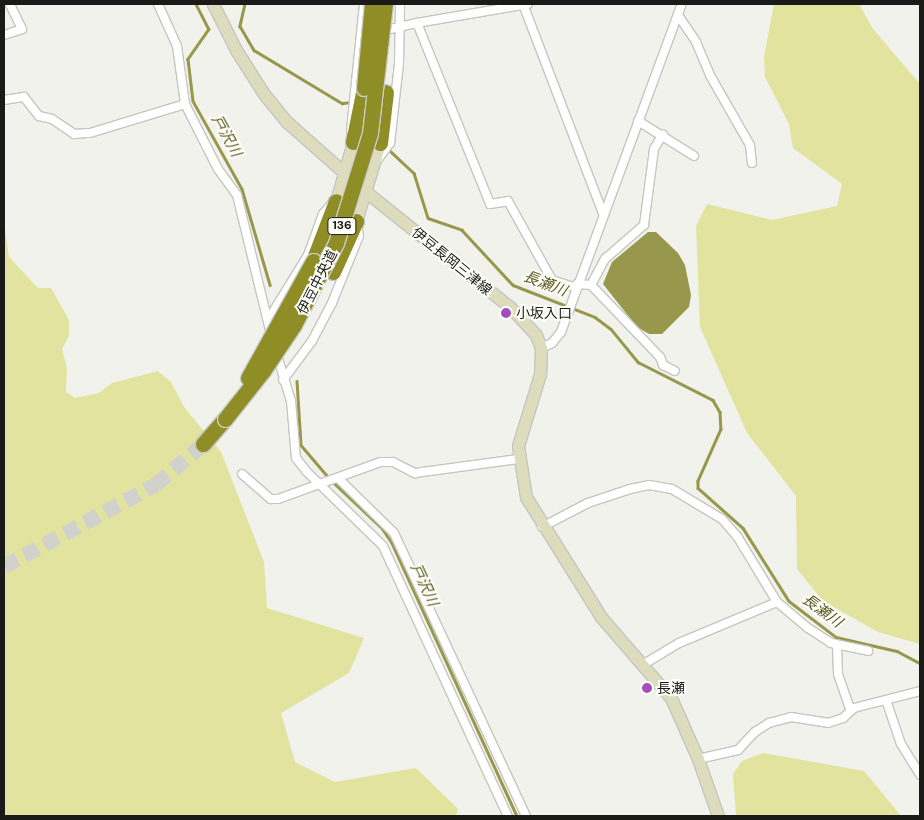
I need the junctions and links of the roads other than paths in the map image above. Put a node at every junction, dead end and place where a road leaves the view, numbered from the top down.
1 (10, 4) edge
2 (158, 4) edge
3 (213, 4) edge
4 (364, 4) edge
5 (372, 4) edge
6 (380, 4) edge
7 (385, 4) edge
8 (391, 4) edge
9 (400, 4) edge
10 (525, 4) edge
11 (682, 4) edge
12 (678, 15) junction
13 (417, 23) junction
14 (402, 26) junction
15 (4, 35) edge
16 (360, 36) junction
17 (4, 100) edge
18 (185, 104) junction
19 (638, 121) junction
20 (663, 134) junction
21 (353, 142) junction
22 (380, 143) joint
23 (694, 156) dead end
24 (752, 163) dead end
25 (374, 164) junction
26 (346, 172) junction
27 (365, 191) junction
28 (336, 202) junction
29 (603, 214) junction
30 (356, 221) junction
31 (591, 285) junction
32 (577, 286) junction
33 (268, 320) junction
34 (541, 348) junction
35 (675, 371) dead end
36 (283, 380) junction
37 (243, 389) junction
38 (226, 415) junction
39 (202, 443) tunnel mouth
40 (518, 458) junction
41 (242, 474) dead end
42 (337, 478) junction
43 (322, 484) junction
44 (542, 527) junction
45 (777, 602) junction
46 (837, 645) junction
47 (868, 651) dead end
48 (644, 664) junction
49 (920, 691) edge
50 (886, 700) junction
51 (850, 709) junction
52 (698, 759) junction
53 (920, 774) edge
54 (508, 816) edge
55 (526, 816) edge
56 (718, 816) edge

1 - 15 street
2 - 18 street
3 - 26 main road, 伊豆長岡三津線
4 - 16 street
5 - 21 highway, bridge
6 - 37 highway, 伊豆中央道 / 136, bridge
7 - 38 highway, 伊豆中央道 / 136, bridge
8 - 22 highway
9 - 14 street
10 - 13 street
10 - 29 street
11 - 12 street
12 - 19 street
12 - 24 street
13 - 14 street
13 - 32 street
14 - 16 street
14 - 25 street
16 - 21 street
17 - 18 street
18 - 33 street
19 - 20 street
19 - 29 street
20 - 23 street
20 - 31 street
21 - 26 main road
22 - 25 main road
25 - 27 main road
26 - 27 main road, 伊豆長岡三津線
26 - 28 main road
27 - 30 main road
27 - 34 main road, 伊豆長岡三津線
28 - 33 street
28 - 37 highway, bridge
29 - 32 street
30 - 36 street
30 - 38 highway
31 - 32 street
31 - 35 street
32 - 34 street
33 - 36 street
34 - 40 main road, 伊豆長岡三津線
36 - 43 street
37 - 38 highway, 伊豆中央道 / 136
38 - 39 highway, 伊豆中央道 / 136
40 - 42 street
40 - 44 main road, 伊豆長岡三津線
41 - 43 street
42 - 43 street
42 - 55 street
43 - 54 street
44 - 45 street
44 - 48 main road, 伊豆長岡三津線
45 - 46 street
45 - 48 street
46 - 47 street
46 - 51 street
48 - 52 main road, 伊豆長岡三津線
49 - 50 street
50 - 51 street
50 - 53 street
51 - 52 street
52 - 56 main road, 伊豆長岡三津線

